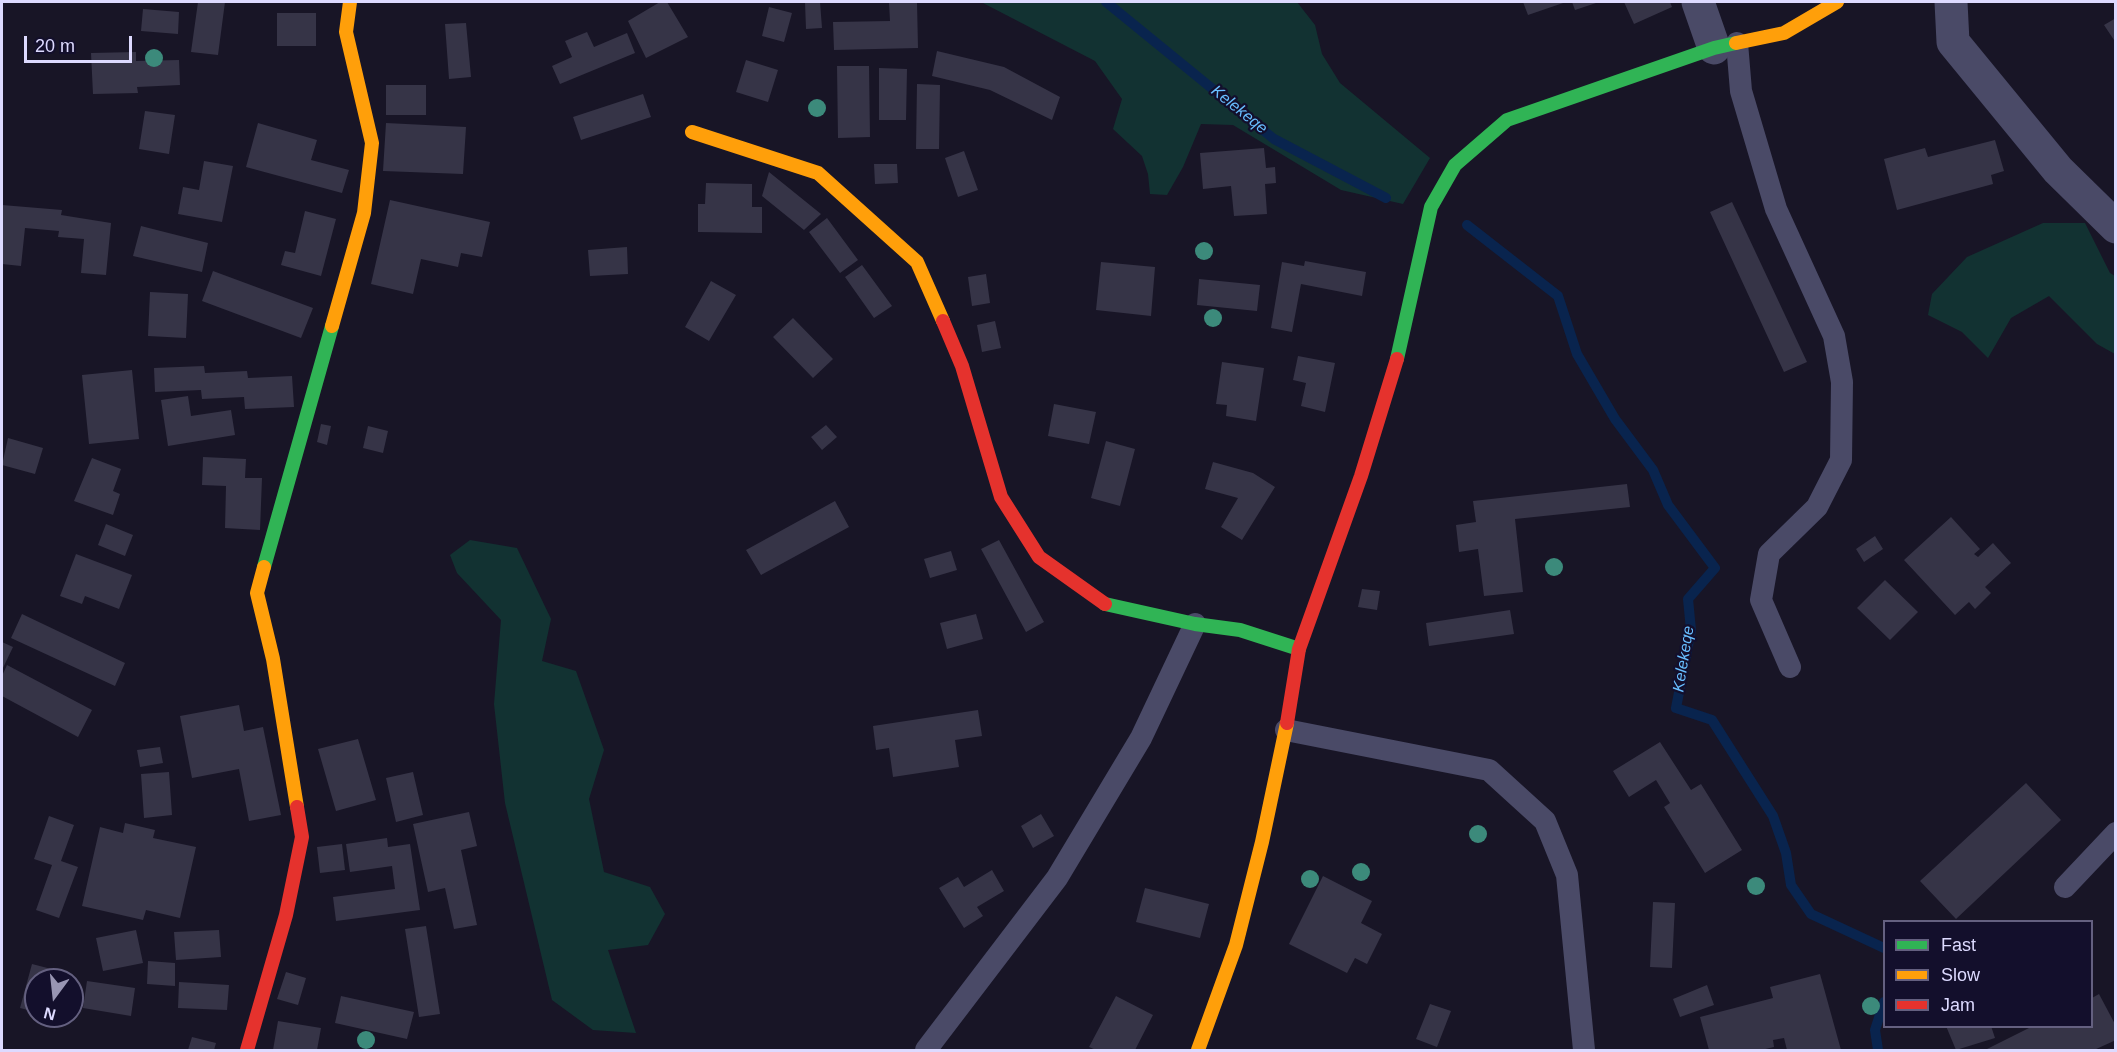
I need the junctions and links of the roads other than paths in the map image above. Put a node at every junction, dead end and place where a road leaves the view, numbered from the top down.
1 (350, 2) edge
2 (1698, 2) edge
3 (1837, 2) edge
4 (1952, 2) edge
5 (1725, 45) junction
6 (692, 132) dead end
7 (2115, 227) edge
8 (1196, 624) junction
9 (1299, 649) junction
10 (1790, 667) dead end
11 (1286, 730) junction
12 (2115, 833) edge
13 (2065, 887) dead end
14 (247, 1050) edge
15 (926, 1050) edge
16 (1198, 1050) edge
17 (1584, 1050) edge

1 - 14 street
2 - 5 street
3 - 5 street
4 - 7 street
5 - 9 street
5 - 10 lane
6 - 8 street
8 - 9 street
8 - 15 lane
9 - 11 street
11 - 16 street
11 - 17 lane
12 - 13 lane

